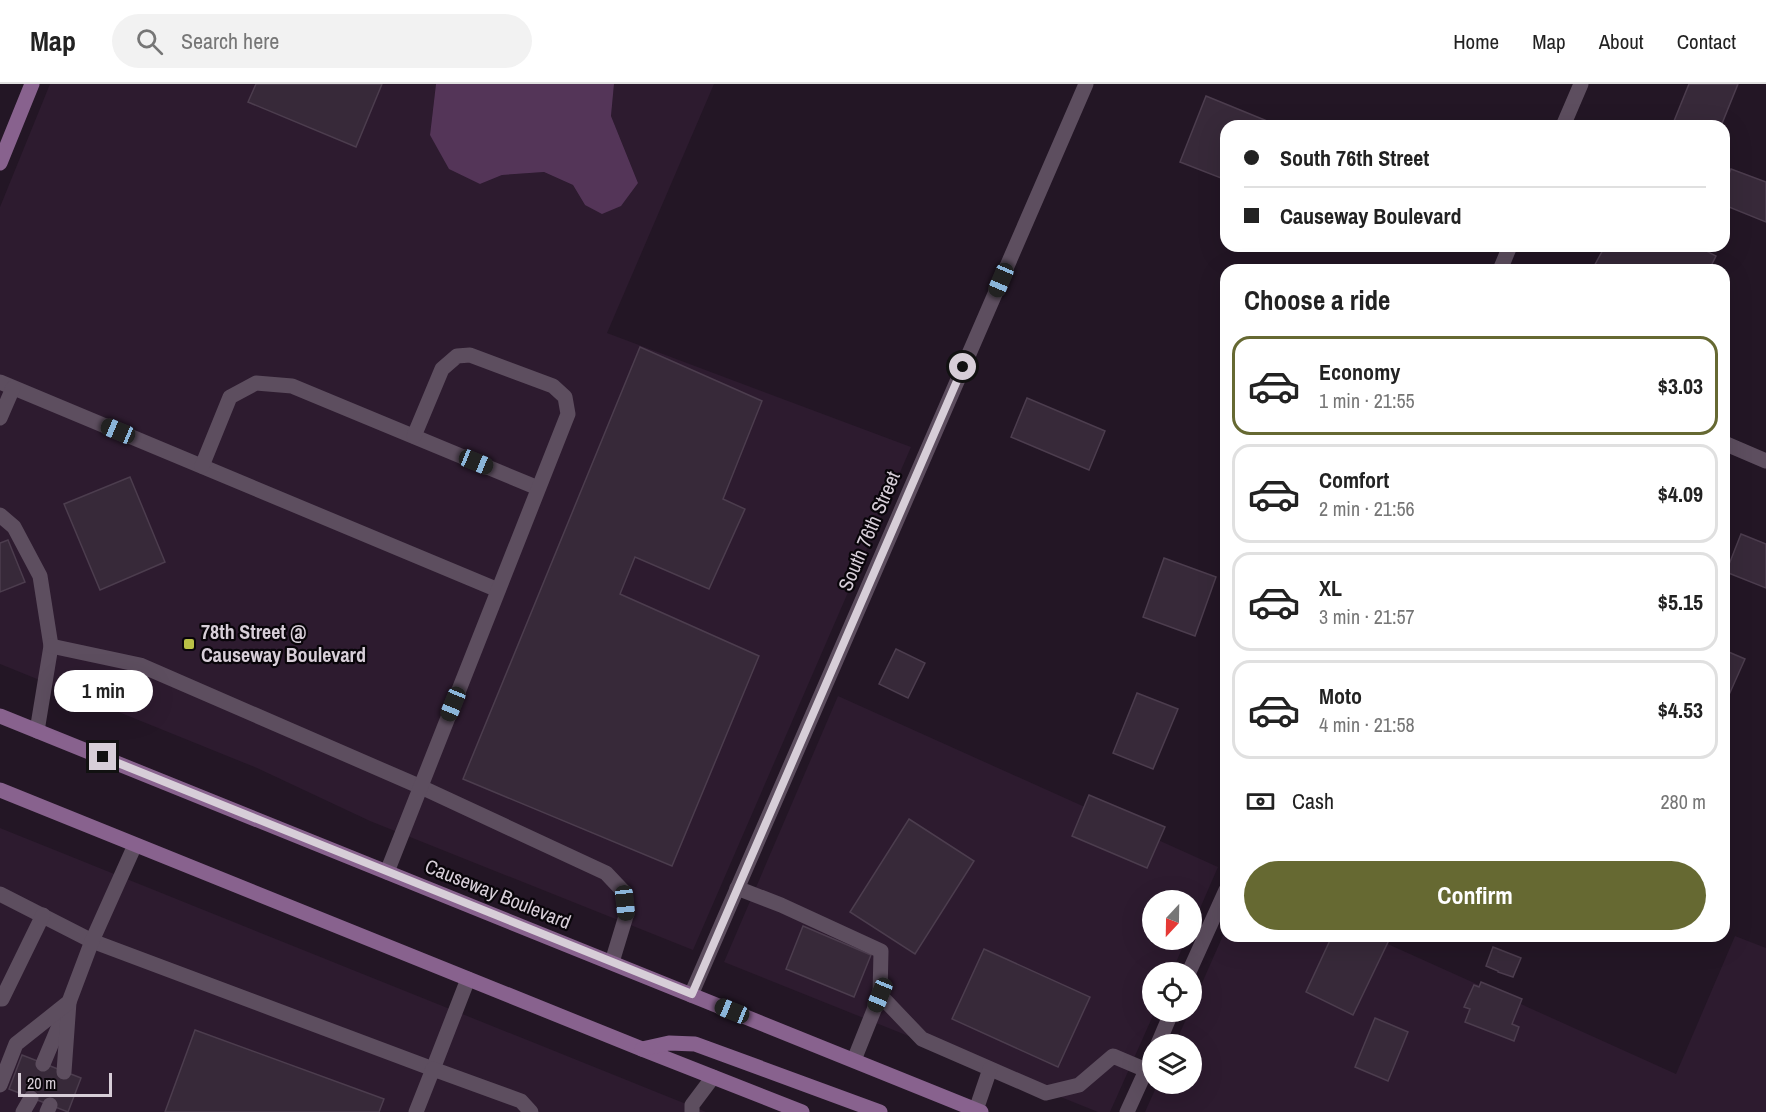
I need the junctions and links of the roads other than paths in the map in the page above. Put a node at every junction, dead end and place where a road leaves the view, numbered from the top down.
1 (32, 84) edge
2 (1086, 84) edge
3 (1581, 84) edge
4 (1566, 120) edge
5 (0, 163) edge
6 (7, 385) edge
7 (0, 418) edge
8 (414, 436) junction
9 (1730, 446) edge
10 (1766, 461) edge
11 (202, 466) junction
12 (538, 488) junction
13 (0, 515) edge
14 (498, 590) junction
15 (51, 646) junction
16 (0, 716) edge
17 (37, 731) junction
18 (421, 787) junction
19 (0, 790) edge
20 (135, 845) junction
21 (387, 872) junction
22 (737, 888) junction
23 (0, 894) edge
24 (1220, 904) edge
25 (43, 915) junction
26 (92, 941) junction
27 (612, 962) junction
28 (1194, 962) edge
29 (468, 979) junction
30 (692, 994) junction
31 (880, 995) junction
32 (0, 999) edge
33 (69, 1002) junction
34 (642, 1050) junction
35 (854, 1060) junction
36 (1142, 1062) edge
37 (43, 1064) dead end
38 (433, 1069) junction
39 (990, 1069) junction
40 (64, 1072) dead end
41 (713, 1077) junction
42 (1142, 1079) edge
43 (0, 1085) edge
44 (31, 1098) dead end
45 (978, 1111) edge
46 (23, 1112) edge
47 (416, 1112) edge
48 (531, 1112) edge
49 (692, 1112) edge
50 (802, 1112) edge
51 (880, 1112) edge
52 (1127, 1112) edge

1 - 5 main road
2 - 22 street, South 76th Street
3 - 4 street
6 - 7 street
6 - 11 street
8 - 11 street
8 - 12 street
8 - 12 street
9 - 10 street
11 - 14 street
12 - 14 street
13 - 15 street
14 - 18 street
15 - 17 street
15 - 18 street
16 - 17 main road, Causeway Boulevard
17 - 21 main road, Causeway Boulevard
18 - 21 street
18 - 27 street
19 - 20 main road
20 - 26 street
20 - 29 main road
21 - 27 main road, Causeway Boulevard
22 - 30 street, South 76th Street
22 - 31 street
23 - 25 street
24 - 28 street
25 - 26 street
25 - 32 street
26 - 33 street
26 - 38 street
27 - 30 main road, Causeway Boulevard
29 - 34 main road
29 - 38 street
30 - 35 main road, Causeway Boulevard
31 - 35 street
31 - 39 street
33 - 37 street
33 - 40 street
33 - 43 street
34 - 41 main road
34 - 51 main road
35 - 45 main road, Causeway Boulevard
36 - 39 street
38 - 47 street
38 - 48 street
39 - 45 street
41 - 49 street
41 - 50 main road
42 - 52 street
44 - 46 street

